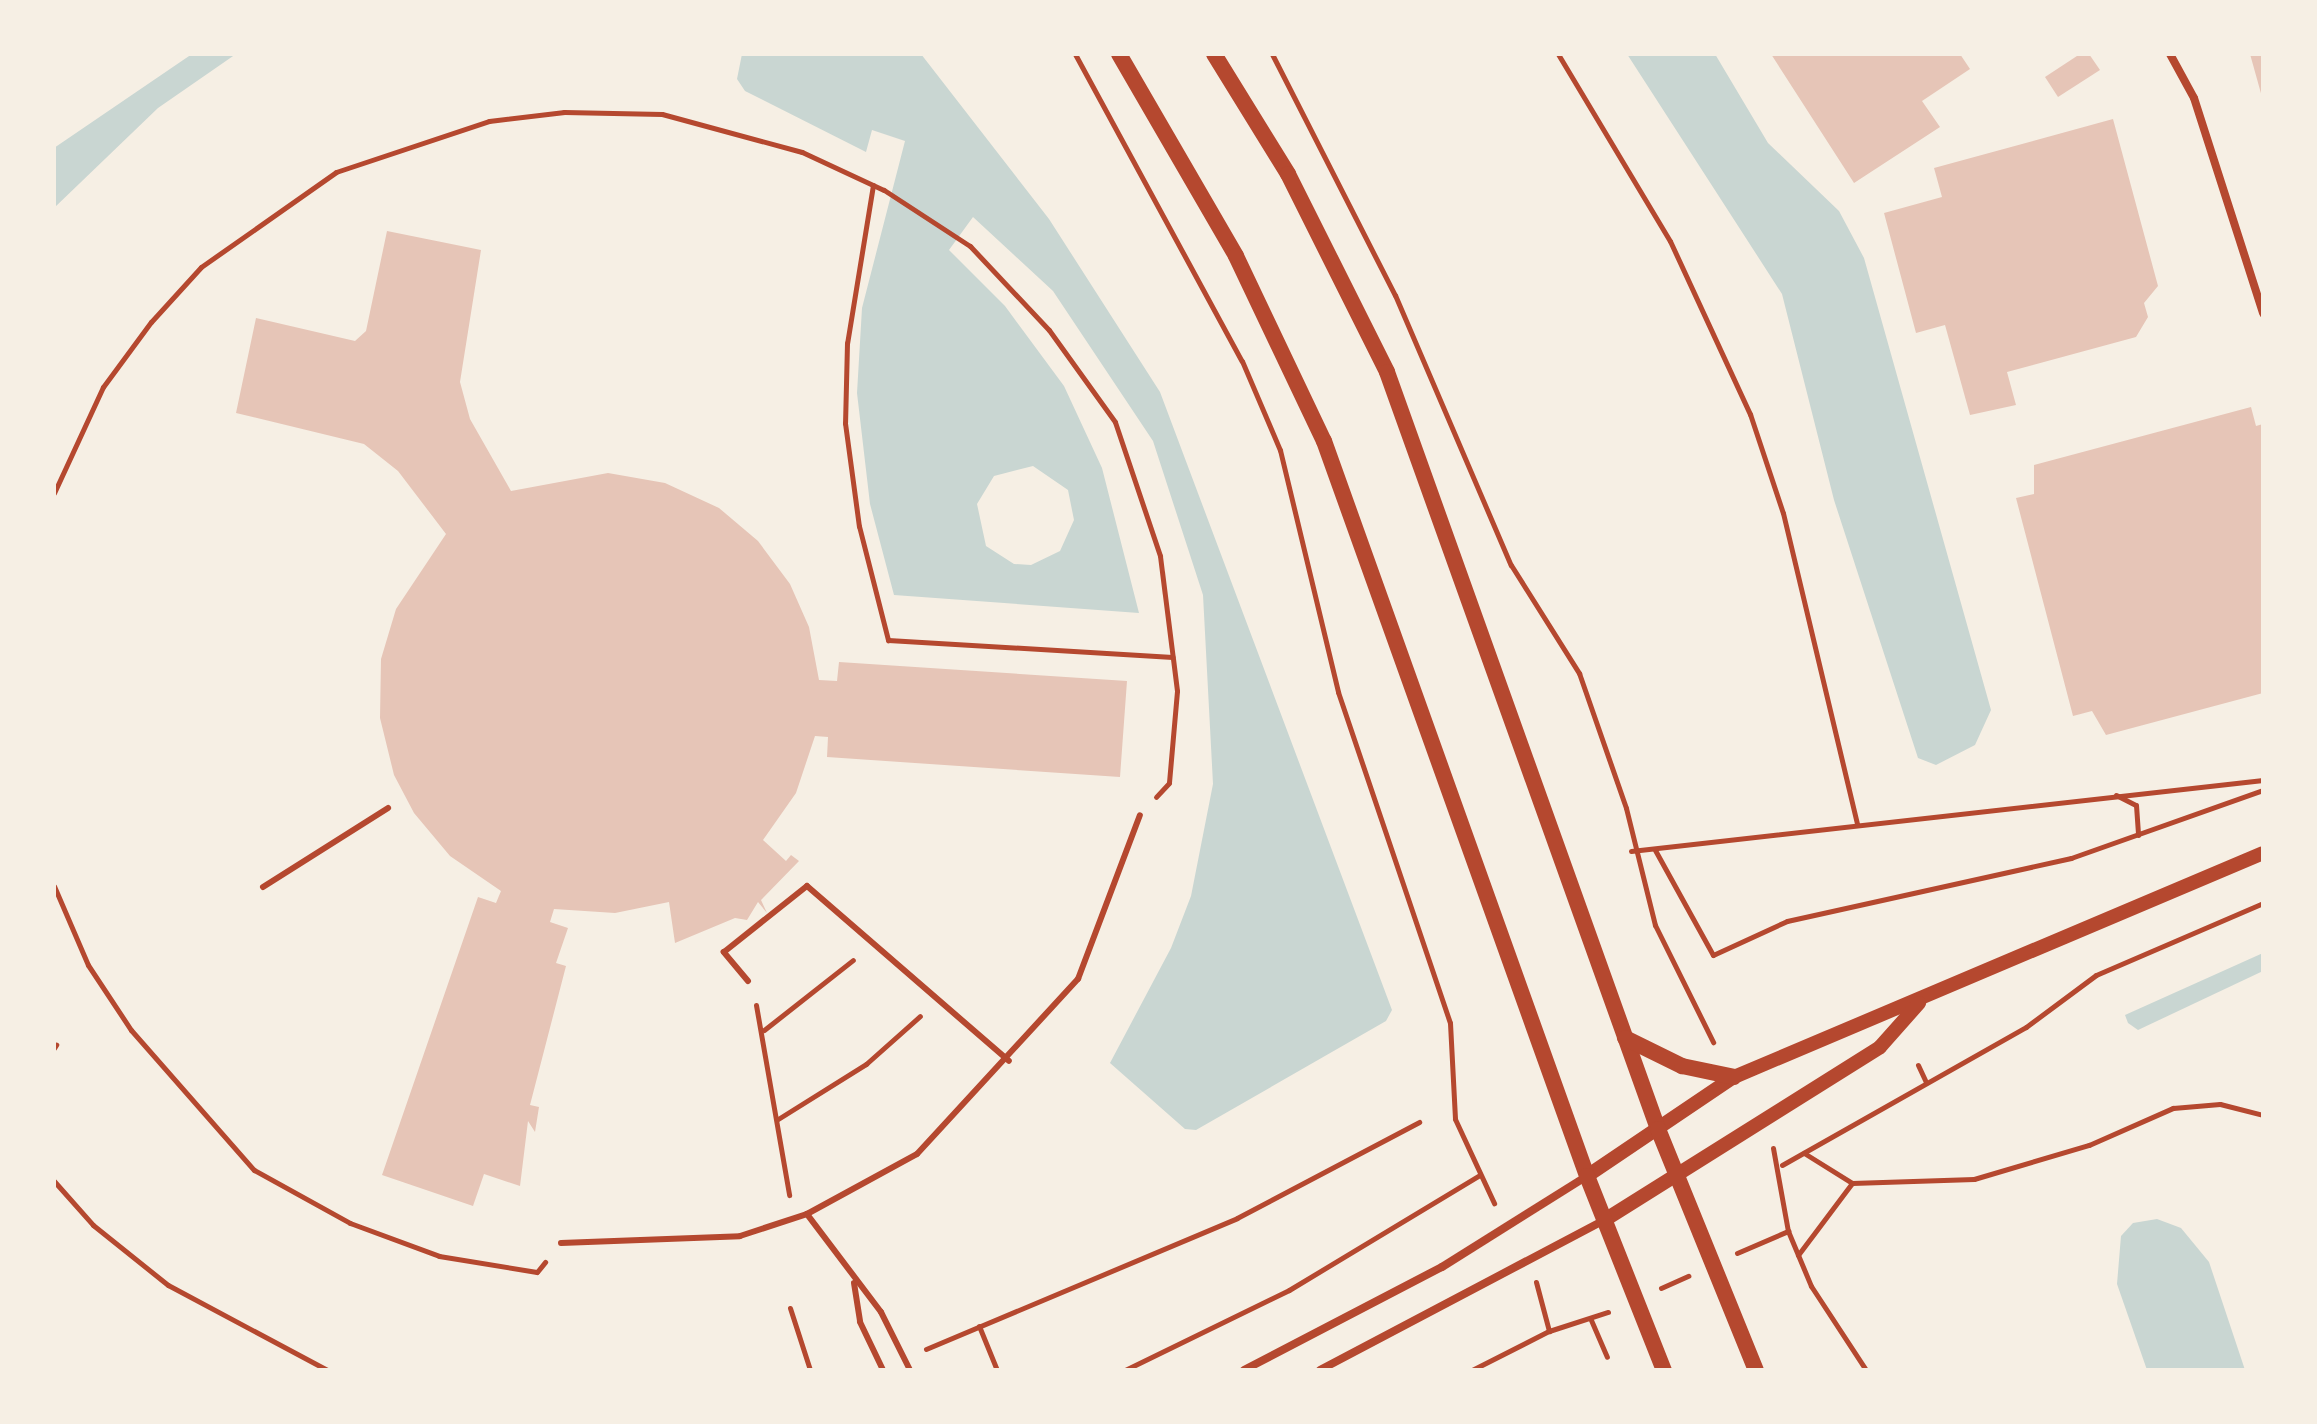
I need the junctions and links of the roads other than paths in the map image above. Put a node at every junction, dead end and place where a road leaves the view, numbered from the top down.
1 (1119, 54) edge
2 (1214, 54) edge
3 (2170, 54) edge
4 (2263, 313) edge
5 (388, 808) dead end
6 (1140, 815) road end
7 (2263, 853) edge
8 (263, 887) dead end
9 (748, 981) dead end
10 (1920, 1003) junction
11 (1625, 1038) junction
12 (1009, 1061) junction
13 (1734, 1077) junction
14 (1658, 1129) junction
15 (1675, 1173) junction
16 (1587, 1176) junction
17 (807, 1214) junction
18 (1603, 1221) junction
19 (561, 1243) road end
20 (854, 1283) junction
21 (883, 1370) edge
22 (910, 1370) edge
23 (1244, 1370) edge
24 (1320, 1370) edge
25 (1664, 1370) edge
26 (1756, 1370) edge

1 - 16 main road
2 - 11 main road
3 - 4 street
5 - 8 lane
6 - 12 lane
7 - 10 street
9 - 12 lane
10 - 13 street
10 - 15 street
11 - 13 main road
11 - 14 main road
12 - 17 lane
13 - 14 street
14 - 15 main road
14 - 16 street
15 - 18 street
15 - 26 main road
16 - 18 main road
16 - 23 street
17 - 19 lane
17 - 20 lane
18 - 24 street
18 - 25 main road
20 - 21 lane
20 - 22 lane

